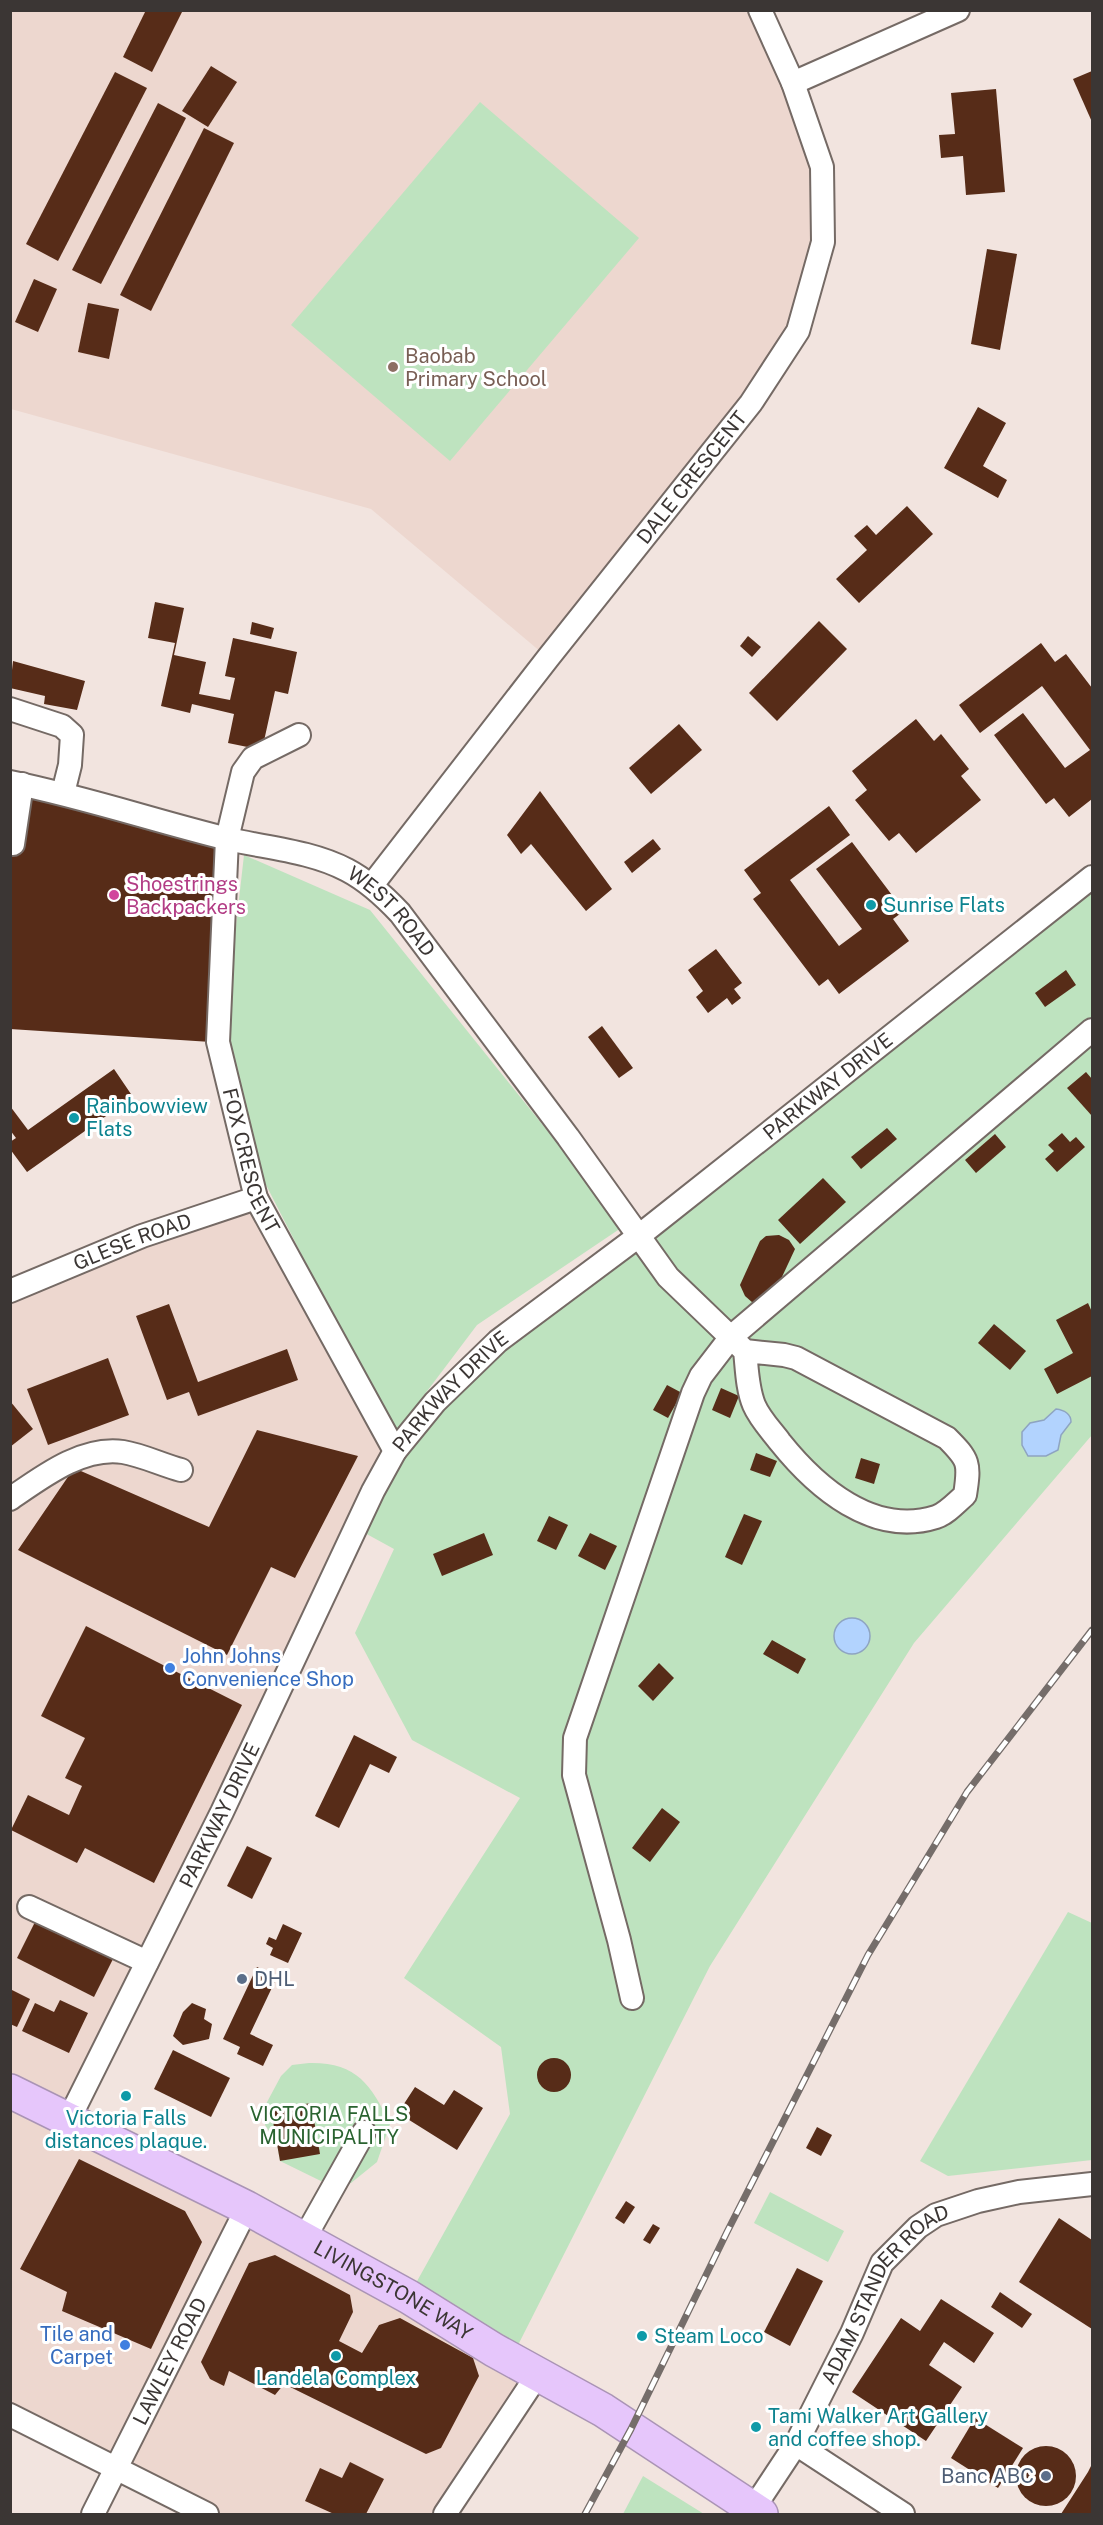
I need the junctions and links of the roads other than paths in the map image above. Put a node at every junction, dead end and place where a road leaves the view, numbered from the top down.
1 (760, 10) edge
2 (958, 10) edge
3 (793, 83) junction
4 (10, 709) edge
5 (298, 735) dead end
6 (16, 783) edge
7 (63, 793) junction
8 (226, 839) junction
9 (13, 844) dead end
10 (1092, 878) edge
11 (372, 885) junction
12 (1092, 1030) edge
13 (256, 1198) junction
14 (640, 1234) junction
15 (10, 1291) edge
16 (738, 1344) junction
17 (395, 1451) junction
18 (181, 1470) dead end
19 (10, 1499) edge
20 (29, 1907) dead end
21 (147, 1962) junction
22 (632, 1998) dead end
23 (10, 2091) edge
24 (69, 2119) junction
25 (364, 2132) dead end
26 (1092, 2184) edge
27 (248, 2208) junction
28 (304, 2239) junction
29 (538, 2374) junction
30 (10, 2415) edge
31 (796, 2444) junction
32 (116, 2467) junction
33 (757, 2512) edge
34 (93, 2514) edge
35 (207, 2514) edge
36 (445, 2514) edge
37 (903, 2514) edge

1 - 3 street, DALE CRESCENT
2 - 3 street
3 - 11 street, DALE CRESCENT
4 - 7 street
5 - 8 street, FOX CRESCENT
6 - 7 street, WEST ROAD
6 - 9 street
7 - 8 street, WEST ROAD
8 - 11 street, WEST ROAD
8 - 13 street, FOX CRESCENT
10 - 14 street, PARKWAY DRIVE
11 - 14 street, WEST ROAD
12 - 16 street
13 - 15 street, GLESE ROAD
13 - 17 street, FOX CRESCENT
14 - 16 street, WEST ROAD
14 - 17 street, PARKWAY DRIVE
16 - 16 street
16 - 22 street
17 - 21 street, PARKWAY DRIVE
18 - 19 street
20 - 21 street
21 - 24 street, PARKWAY DRIVE
23 - 24 highway, LIVINGSTONE WAY
24 - 27 highway, LIVINGSTONE WAY
25 - 28 street
26 - 31 street, ADAM STANDER ROAD
27 - 28 highway, LIVINGSTONE WAY
27 - 32 street, LAWLEY ROAD
28 - 29 highway, LIVINGSTONE WAY
29 - 33 highway, LIVINGSTONE WAY
29 - 36 street
30 - 32 street
31 - 33 street, ADAM STANDER ROAD
31 - 37 street
32 - 34 street, LAWLEY ROAD
32 - 35 street

